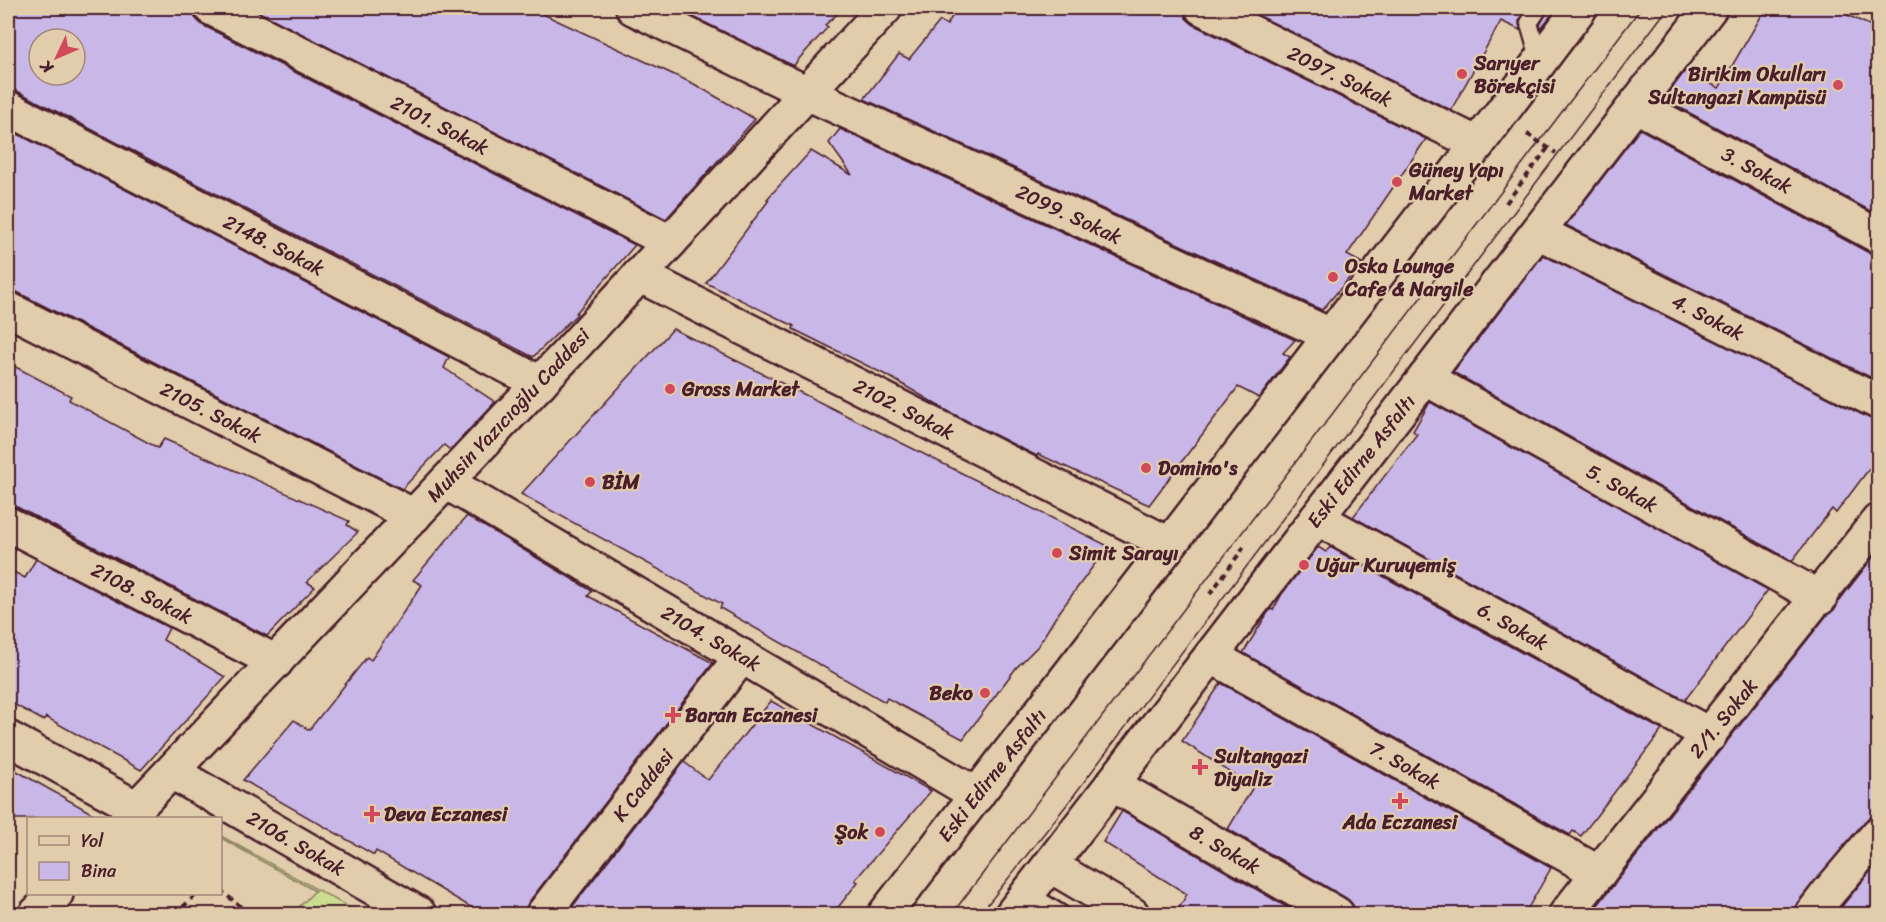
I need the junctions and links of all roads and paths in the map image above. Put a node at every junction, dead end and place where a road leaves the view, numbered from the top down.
1 (211, 8) edge
2 (633, 8) edge
3 (885, 8) edge
4 (1202, 8) edge
5 (1539, 8) edge
6 (1580, 8) edge
7 (1710, 8) edge
8 (1540, 61) junction
9 (807, 93) junction
10 (1635, 105) junction
11 (8, 108) edge
12 (1500, 115) junction
13 (1478, 144) junction
14 (1548, 148) junction
15 (1584, 171) junction
16 (1506, 203) dead end
17 (1538, 232) junction
18 (1878, 236) edge
19 (670, 242) junction
20 (639, 275) junction
21 (8, 309) edge
22 (1330, 335) junction
23 (1425, 378) junction
24 (540, 382) junction
25 (1878, 402) edge
26 (446, 482) junction
27 (414, 516) junction
28 (1317, 518) junction
29 (1878, 521) edge
30 (8, 524) edge
31 (1169, 544) junction
32 (1244, 547) dead end
33 (1210, 594) dead end
34 (1820, 598) junction
35 (742, 656) junction
36 (1211, 656) junction
37 (276, 662) junction
38 (1710, 735) junction
39 (8, 738) edge
40 (172, 772) junction
41 (1112, 784) junction
42 (977, 795) junction
43 (132, 813) edge
44 (1878, 834) edge
45 (1051, 866) junction
46 (1599, 873) junction
47 (222, 892) edge
48 (196, 895) edge
49 (1021, 904) edge
50 (175, 915) edge
51 (250, 915) edge
52 (419, 915) edge
53 (543, 915) edge
54 (885, 915) edge
55 (1060, 915) edge
56 (1131, 915) edge
57 (1337, 915) edge
58 (1566, 915) edge
59 (1812, 915) edge

1 - 19 street, 2101. Sokak
2 - 9 street, 2099. Sokak
3 - 9 street, Muhsin Yazıcıoğlu Caddesi
4 - 13 street, 2097. Sokak
5 - 8 lane
6 - 8 street, Eski Edirne Asfaltı
7 - 10 street, Eski Edirne Asfaltı
8 - 12 street, Eski Edirne Asfaltı
9 - 19 street, Muhsin Yazıcıoğlu Caddesi
9 - 22 street, 2099. Sokak
10 - 15 street, Eski Edirne Asfaltı
10 - 18 street, 3. Sokak
11 - 24 street, 2148. Sokak
12 - 13 street, Eski Edirne Asfaltı
12 - 14 path
13 - 22 street, Eski Edirne Asfaltı
14 - 15 path
14 - 16 path
15 - 17 street, Eski Edirne Asfaltı
17 - 23 street, Eski Edirne Asfaltı
17 - 25 street, 4. Sokak
19 - 20 street, Muhsin Yazıcıoğlu Caddesi
20 - 24 street, Muhsin Yazıcıoğlu Caddesi
20 - 31 street, 2102. Sokak
21 - 27 street, 2105. Sokak
22 - 31 street, Eski Edirne Asfaltı
23 - 28 street, Eski Edirne Asfaltı
23 - 34 street, 5. Sokak
24 - 26 street, Muhsin Yazıcıoğlu Caddesi
26 - 27 street, Muhsin Yazıcıoğlu Caddesi
26 - 35 street, 2104. Sokak
27 - 37 street, Muhsin Yazıcıoğlu Caddesi
28 - 36 street, Eski Edirne Asfaltı
28 - 38 street, 6. Sokak
29 - 34 street, 2/1. Sokak
30 - 37 street, 2108. Sokak
31 - 42 street, Eski Edirne Asfaltı
32 - 33 path
34 - 38 street, 2/1. Sokak
35 - 42 street, 2104. Sokak
35 - 53 street, K Caddesi
36 - 41 street, Eski Edirne Asfaltı
36 - 46 street, 7. Sokak
37 - 40 street, Muhsin Yazıcıoğlu Caddesi
38 - 46 street, 2/1. Sokak
39 - 43 street
40 - 43 street, Muhsin Yazıcıoğlu Caddesi
40 - 52 street, 2106. Sokak
41 - 45 street, Eski Edirne Asfaltı
41 - 57 street, 8. Sokak
42 - 54 street, Eski Edirne Asfaltı
44 - 59 street
45 - 49 street, Eski Edirne Asfaltı
45 - 56 street
46 - 58 street, 2/1. Sokak
47 - 51 path
48 - 50 path
49 - 55 lane

